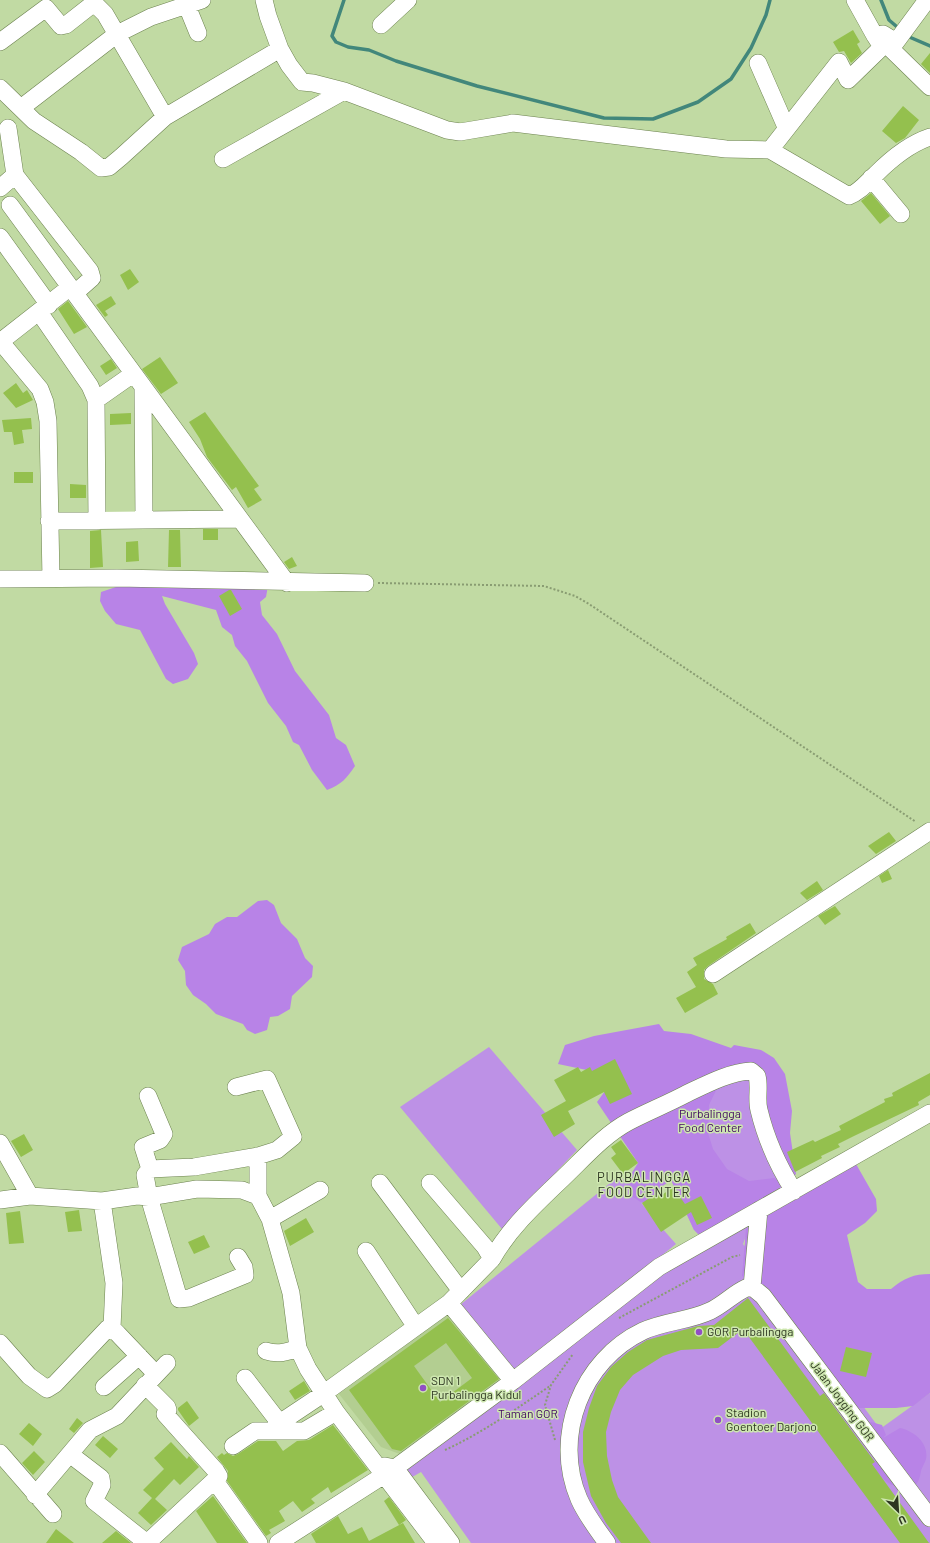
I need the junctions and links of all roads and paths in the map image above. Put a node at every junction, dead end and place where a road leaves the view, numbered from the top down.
1 (264, 0) edge
2 (408, 0) edge
3 (855, 0) edge
4 (195, 3) edge
5 (924, 3) edge
6 (382, 25) dead end
7 (198, 33) dead end
8 (117, 34) junction
9 (875, 36) junction
10 (901, 36) junction
11 (0, 42) edge
12 (280, 48) junction
13 (758, 63) dead end
14 (930, 87) edge
15 (0, 88) edge
16 (344, 91) junction
17 (21, 108) junction
18 (165, 117) junction
19 (786, 127) junction
20 (8, 128) dead end
21 (930, 137) edge
22 (770, 150) junction
23 (223, 160) dead end
24 (15, 176) junction
25 (871, 178) junction
26 (0, 188) edge
27 (10, 205) dead end
28 (901, 214) dead end
29 (0, 237) edge
30 (72, 291) junction
31 (44, 309) junction
32 (0, 342) edge
33 (133, 374) junction
34 (143, 389) junction
35 (96, 400) junction
36 (238, 519) junction
37 (144, 520) junction
38 (50, 521) junction
39 (97, 522) junction
40 (0, 579) edge
41 (51, 579) junction
42 (286, 582) junction
43 (365, 583) joint
44 (929, 831) edge
45 (713, 974) dead end
46 (236, 1087) dead end
47 (148, 1096) dead end
48 (930, 1113) edge
49 (4, 1149) edge
50 (258, 1161) junction
51 (148, 1172) junction
52 (196, 1178) junction
53 (380, 1183) dead end
54 (430, 1183) dead end
55 (320, 1190) dead end
56 (794, 1191) junction
57 (149, 1195) junction
58 (30, 1196) junction
59 (258, 1196) junction
60 (0, 1200) edge
61 (102, 1201) junction
62 (759, 1210) junction
63 (270, 1219) junction
64 (366, 1251) dead end
65 (238, 1257) dead end
66 (492, 1259) junction
67 (752, 1287) junction
68 (455, 1297) junction
69 (416, 1327) junction
70 (112, 1328) junction
71 (0, 1343) edge
72 (298, 1348) junction
73 (266, 1351) dead end
74 (139, 1356) junction
75 (156, 1374) junction
76 (245, 1378) dead end
77 (513, 1381) junction
78 (551, 1385) dead end
79 (104, 1387) dead end
80 (323, 1394) junction
81 (336, 1412) junction
82 (280, 1427) junction
83 (233, 1446) dead end
84 (443, 1451) dead end
85 (0, 1453) edge
86 (71, 1455) junction
87 (386, 1469) junction
88 (215, 1481) junction
89 (35, 1495) junction
90 (53, 1514) dead end
91 (930, 1518) edge
92 (147, 1543) edge
93 (258, 1543) edge
94 (278, 1543) edge
95 (436, 1543) edge
96 (450, 1543) edge
97 (607, 1543) edge

1 - 12 street
2 - 6 street
3 - 9 street
4 - 7 street
4 - 8 street
5 - 10 street
8 - 11 street
8 - 17 street
8 - 18 street
9 - 10 street
9 - 19 street
10 - 14 street
12 - 16 street
12 - 18 street
13 - 19 street
15 - 17 street
16 - 22 street
16 - 23 street
17 - 18 street
19 - 22 street
20 - 24 street
21 - 25 street
22 - 25 street
24 - 26 street
24 - 30 street
25 - 28 street
27 - 30 street
29 - 31 street
30 - 31 street
30 - 33 street
31 - 32 street
31 - 35 street
32 - 38 street
33 - 34 street
33 - 35 street
34 - 36 street
34 - 37 street
35 - 39 street
36 - 37 street
36 - 42 street
37 - 39 street
38 - 39 street
38 - 41 street
40 - 41 street
41 - 42 street
42 - 43 street
43 - 44 path
44 - 45 street
46 - 50 street
47 - 51 street
48 - 56 street
49 - 58 street
50 - 52 street
50 - 59 street
51 - 52 street
51 - 57 street
52 - 57 street
52 - 59 street
53 - 68 street
54 - 66 street
55 - 63 street
56 - 62 street
56 - 66 street
57 - 61 street
57 - 65 street
58 - 60 street
58 - 61 street
59 - 63 street
61 - 70 street
62 - 67 street
62 - 77 street
63 - 72 street
64 - 69 street
66 - 68 street
67 - 91 street, Jalan Jogging GOR
67 - 97 street
68 - 69 street
68 - 77 street
69 - 80 street
70 - 71 street
70 - 74 street
72 - 73 street
72 - 80 street
74 - 75 street
74 - 79 street
75 - 86 street
75 - 88 street
76 - 82 street
77 - 87 street
78 - 84 path
80 - 81 street
80 - 82 street
81 - 82 street
81 - 87 street
82 - 83 street
85 - 89 street
86 - 89 street
86 - 92 street
87 - 94 street
87 - 95 street
87 - 96 street
88 - 92 street
88 - 93 street
89 - 90 street

